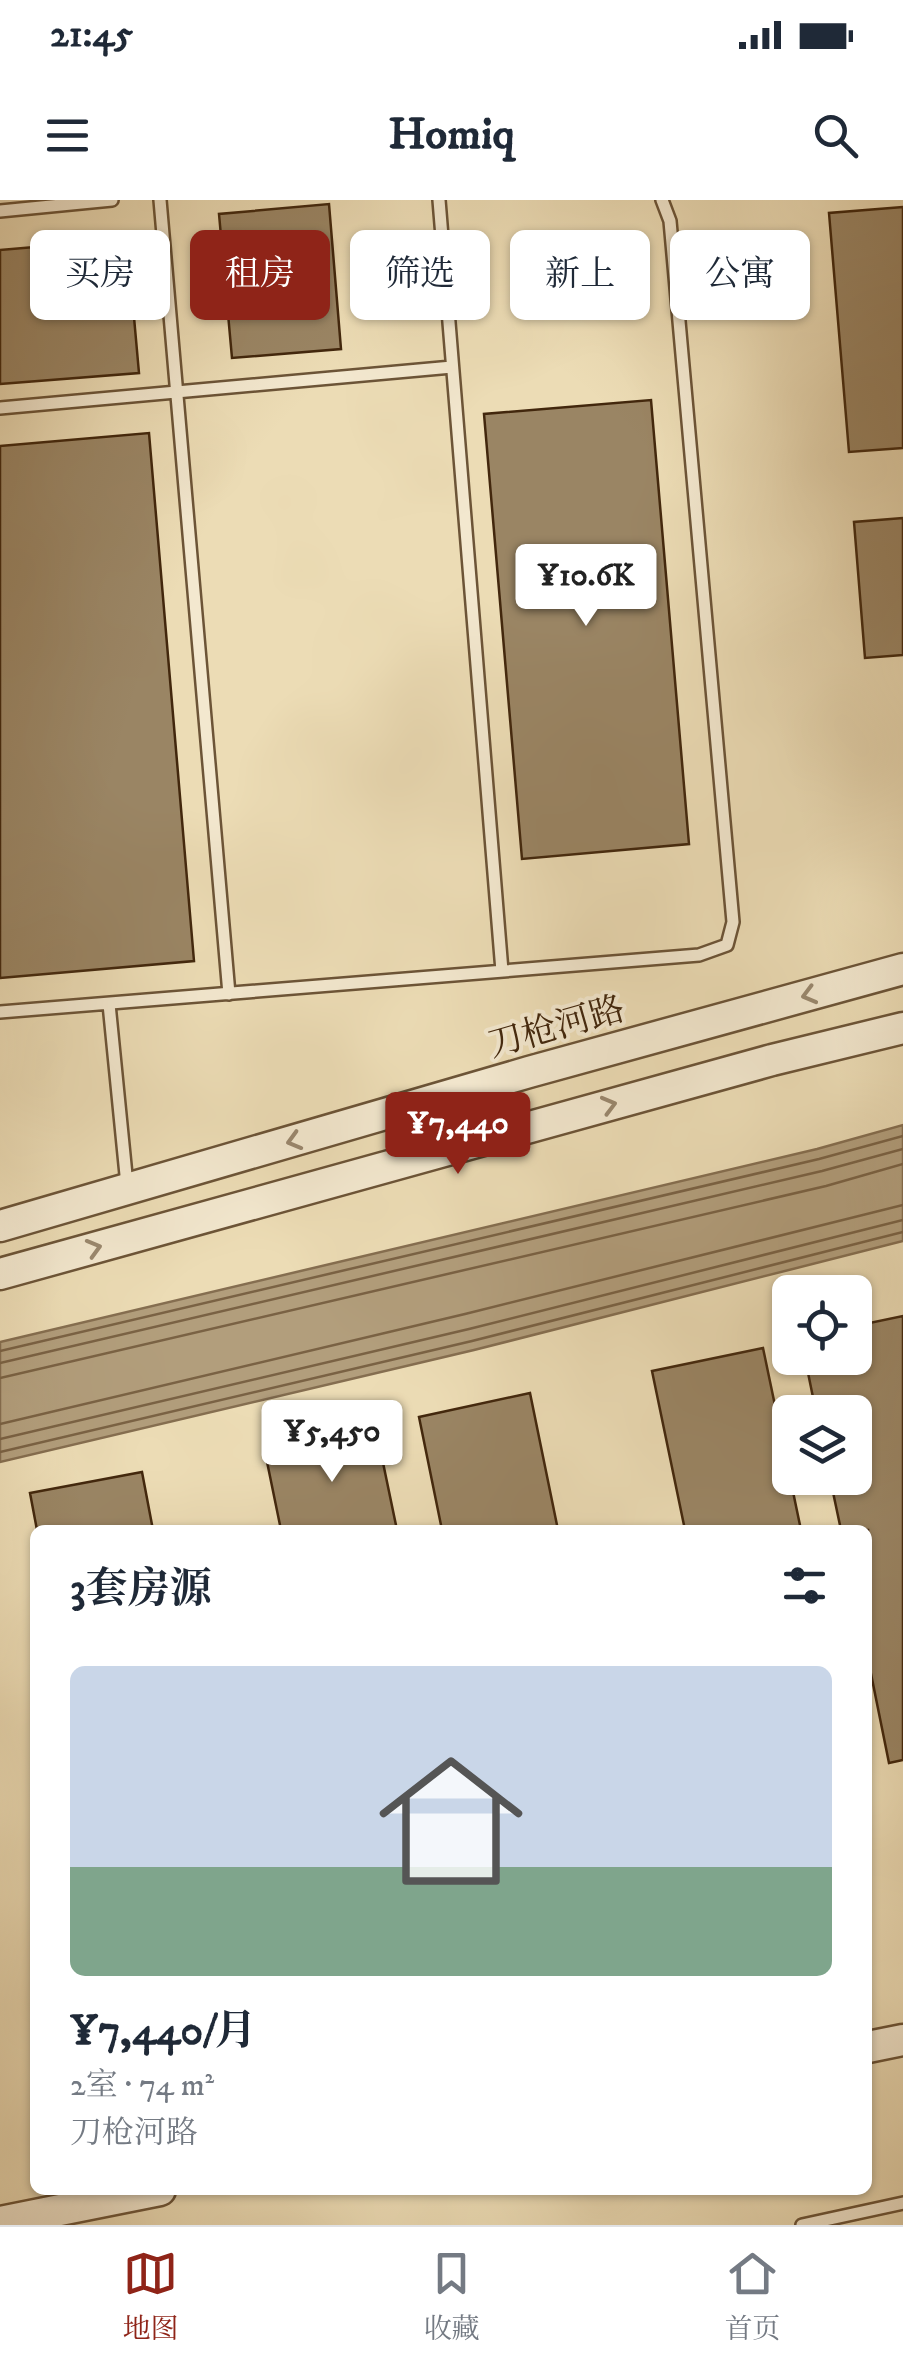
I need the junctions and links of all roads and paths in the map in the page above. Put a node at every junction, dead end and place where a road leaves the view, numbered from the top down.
1 (112, 200) edge
2 (160, 200) edge
3 (439, 200) edge
4 (662, 200) edge
5 (0, 211) edge
6 (452, 366) junction
7 (177, 392) junction
8 (0, 408) edge
9 (903, 970) edge
10 (502, 971) junction
11 (229, 994) junction
12 (109, 1004) junction
13 (0, 1012) edge
14 (903, 1028) edge
15 (128, 1189) junction
16 (0, 1226) edge
17 (0, 1274) edge
18 (903, 2040) edge
19 (872, 2046) edge
20 (135, 2195) edge
21 (903, 2203) edge
22 (0, 2222) edge
23 (802, 2225) edge

1 - 5 lane
2 - 7 lane
3 - 6 lane
4 - 10 lane
6 - 7 lane
6 - 10 lane
7 - 8 lane
7 - 11 lane
9 -> 15 street, 刀枪河路
10 - 11 lane
11 - 12 lane
12 - 13 lane
12 - 15 lane
17 -> 14 street
15 - 16 street, 刀枪河路
18 - 19 street
20 - 22 street
21 - 23 lane

